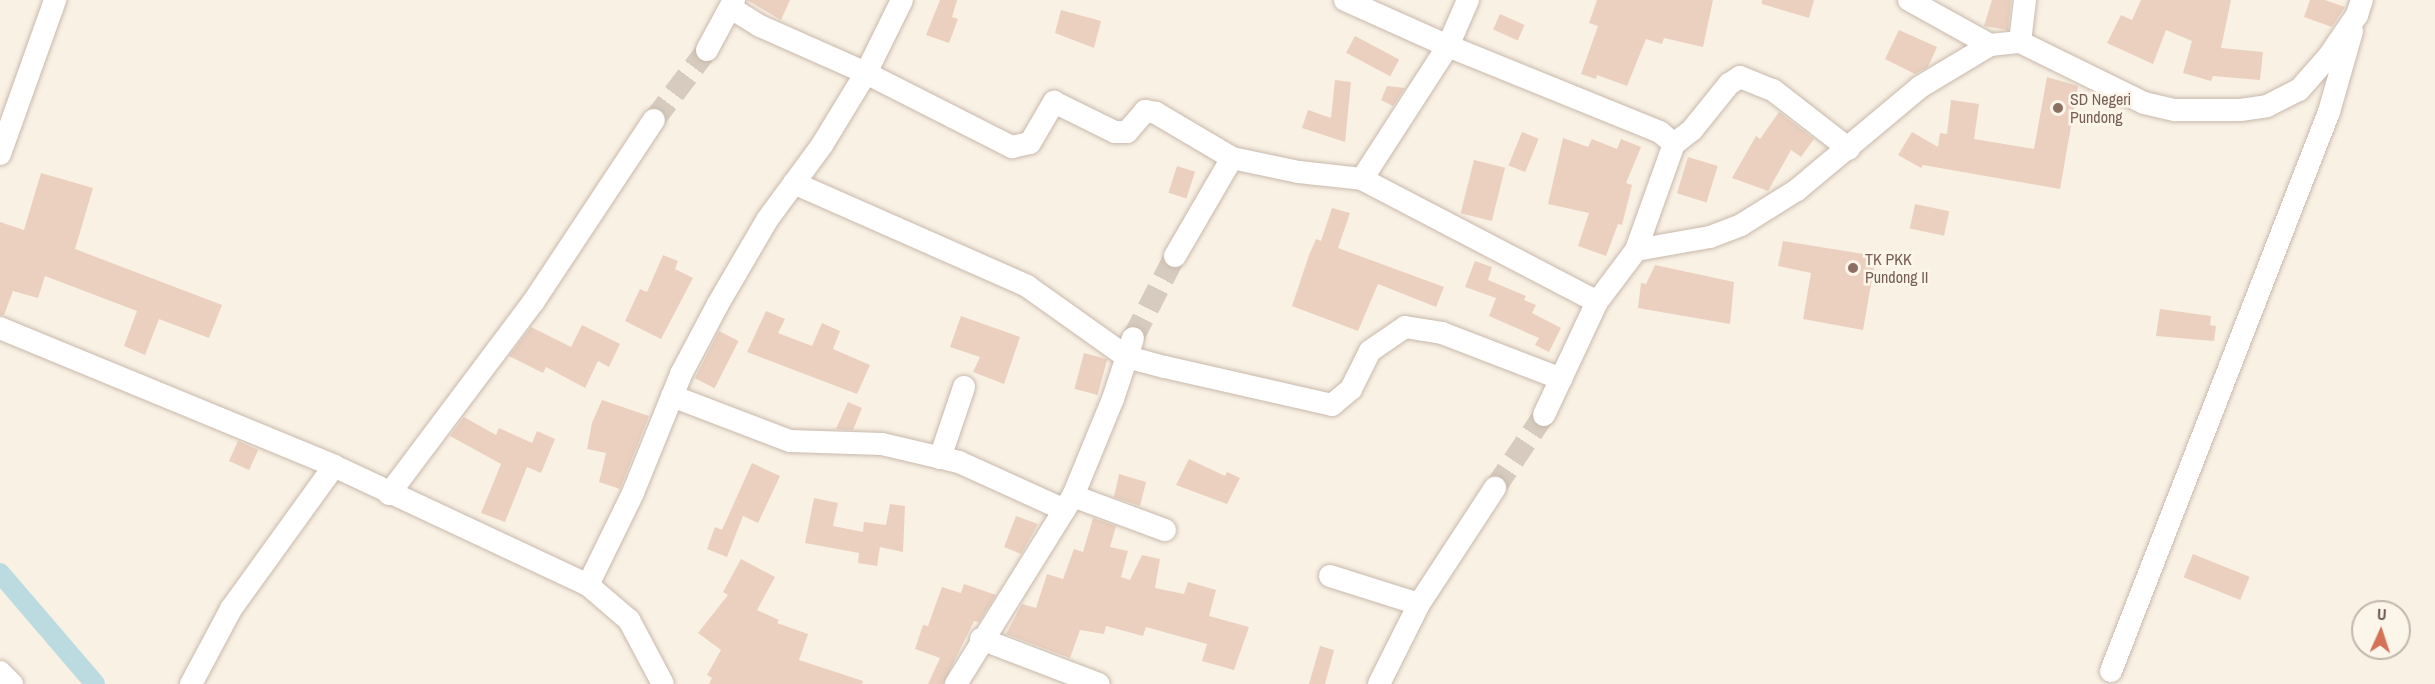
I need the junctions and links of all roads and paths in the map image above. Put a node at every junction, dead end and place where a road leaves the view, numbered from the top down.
1 (55, 0) edge
2 (902, 0) edge
3 (1345, 0) edge
4 (1468, 0) edge
5 (1909, 0) edge
6 (2025, 0) edge
7 (733, 4) edge
8 (2359, 8) edge
9 (2020, 42) junction
10 (1990, 45) junction
11 (1448, 46) junction
12 (707, 50) tunnel mouth
13 (866, 72) junction
14 (654, 120) tunnel mouth
15 (1674, 144) junction
16 (1849, 149) junction
17 (0, 154) edge
18 (1232, 158) junction
19 (1362, 179) junction
20 (794, 183) junction
21 (1636, 250) junction
22 (1176, 256) tunnel mouth
23 (1597, 302) junction
24 (0, 328) edge
25 (1130, 348) junction
26 (1561, 379) junction
27 (964, 387) dead end
28 (672, 396) junction
29 (1544, 415) tunnel mouth
30 (940, 458) junction
31 (334, 466) junction
32 (1495, 488) tunnel mouth
33 (389, 494) junction
34 (1069, 503) junction
35 (1165, 530) dead end
36 (1330, 576) dead end
37 (588, 585) junction
38 (1419, 604) junction
39 (981, 639) junction
40 (2111, 671) dead end
41 (0, 672) edge
42 (12, 684) edge
43 (191, 684) edge
44 (663, 684) edge
45 (956, 684) edge
46 (1099, 684) edge
47 (1379, 684) edge

1 - 17 street
2 - 13 street
3 - 11 street
4 - 11 street
5 - 10 street
6 - 9 street
7 - 12 street
7 - 13 street
8 - 9 street
8 - 40 street
9 - 10 street
10 - 16 street
11 - 15 street
11 - 19 street
13 - 18 street
13 - 20 street
14 - 33 street
15 - 16 street
15 - 21 street
16 - 21 street
18 - 19 street
18 - 22 street
19 - 23 street
20 - 25 street
20 - 28 street
21 - 23 street
23 - 26 street
24 - 31 street
25 - 26 street
25 - 34 street
26 - 29 street
27 - 30 street
28 - 30 street
28 - 37 street
30 - 34 street
31 - 33 street
31 - 43 street
32 - 38 street
33 - 37 street
34 - 35 street
34 - 39 street
36 - 38 street
37 - 44 street
38 - 47 street
39 - 45 street
39 - 46 street
41 - 42 street

